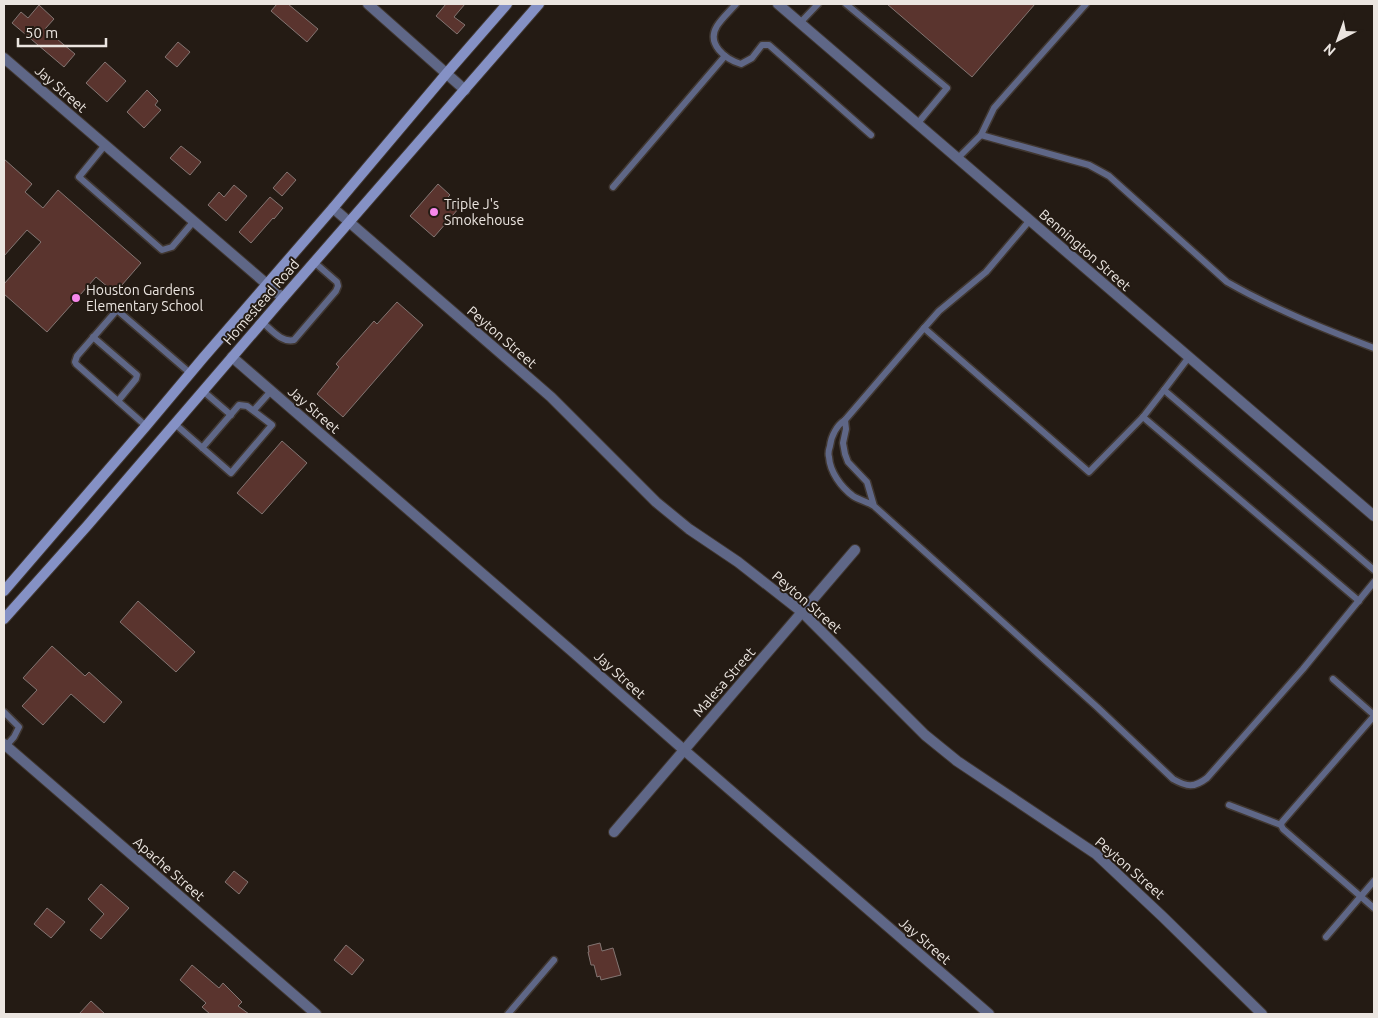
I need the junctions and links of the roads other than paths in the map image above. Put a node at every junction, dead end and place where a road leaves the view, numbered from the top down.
1 (368, 4) edge
2 (507, 4) edge
3 (539, 4) edge
4 (736, 4) edge
5 (818, 4) edge
6 (846, 4) edge
7 (1086, 4) edge
8 (781, 5) edge
9 (800, 23) junction
10 (725, 56) junction
11 (4, 58) edge
12 (446, 74) junction
13 (465, 90) junction
14 (918, 124) junction
15 (871, 135) dead end
16 (981, 135) junction
17 (105, 145) junction
18 (958, 158) junction
19 (613, 187) dead end
20 (333, 208) junction
21 (1030, 220) junction
22 (194, 221) junction
23 (349, 223) junction
24 (314, 262) junction
25 (267, 285) junction
26 (283, 298) junction
27 (262, 322) junction
28 (924, 328) junction
29 (93, 337) junction
30 (1374, 348) edge
31 (232, 357) junction
32 (1189, 357) junction
33 (190, 373) junction
34 (1164, 390) junction
35 (204, 391) junction
36 (271, 391) junction
37 (118, 401) junction
38 (254, 410) junction
39 (230, 415) junction
40 (1143, 417) junction
41 (845, 420) junction
42 (175, 424) junction
43 (146, 426) junction
44 (202, 448) junction
45 (874, 506) junction
46 (1374, 516) edge
47 (855, 550) dead end
48 (1374, 570) edge
49 (1374, 582) edge
50 (4, 591) edge
51 (1359, 601) junction
52 (802, 612) junction
53 (4, 619) edge
54 (1333, 679) dead end
55 (4, 712) edge
56 (1374, 715) edge
57 (5, 745) edge
58 (684, 750) junction
59 (1230, 805) dead end
60 (1281, 825) junction
61 (614, 832) dead end
62 (1374, 881) edge
63 (1361, 896) junction
64 (1374, 908) edge
65 (1326, 937) dead end
66 (554, 960) dead end
67 (316, 1014) edge
68 (508, 1014) edge
69 (989, 1014) edge
70 (1262, 1014) edge

1 - 12 street
2 - 12 main road, Homestead Road
3 - 13 main road, Homestead Road
4 - 10 lane
5 - 9 lane
6 - 14 lane
7 - 16 lane
8 - 9 street, Bennington Street
9 - 14 street, Bennington Street
10 - 15 lane
10 - 19 lane
11 - 17 street, Jay Street
12 - 13 street
12 - 20 main road, Homestead Road
13 - 23 main road, Homestead Road
14 - 18 street, Bennington Street
16 - 18 lane
16 - 30 lane
17 - 22 street, Jay Street
17 - 22 lane
18 - 21 street, Bennington Street
20 - 23 street, Peyton Street
20 - 25 main road, Homestead Road
21 - 28 lane
21 - 32 street, Bennington Street
22 - 25 street, Jay Street
23 - 24 main road, Homestead Road
23 - 52 street, Peyton Street
24 - 26 main road, Homestead Road
24 - 27 lane
25 - 26 street, Jay Street
25 - 33 main road, Homestead Road
26 - 27 main road, Homestead Road
27 - 31 main road, Homestead Road
28 - 40 lane
28 - 41 lane
29 - 33 lane
29 - 37 lane
29 - 37 lane
31 - 35 main road, Homestead Road
31 - 36 street, Jay Street
32 - 34 lane
32 - 46 street, Bennington Street
33 - 43 main road, Homestead Road
34 - 40 lane
34 - 48 lane
35 - 39 lane
35 - 42 main road, Homestead Road
36 - 38 lane
36 - 58 street, Jay Street
37 - 43 lane
38 - 39 lane
38 - 44 lane
39 - 44 lane
40 - 51 lane
41 - 45 lane
41 - 45 lane
42 - 44 lane
42 - 53 main road, Homestead Road
43 - 50 main road, Homestead Road
45 - 51 lane
47 - 52 street, Malesa Street
49 - 51 lane
52 - 58 street, Malesa Street
52 - 70 street, Peyton Street
54 - 56 lane
55 - 57 lane
56 - 60 lane
57 - 67 street, Apache Street
58 - 61 street, Malesa Street
58 - 69 street, Jay Street
59 - 60 lane
60 - 63 lane
62 - 63 lane
63 - 64 lane
63 - 65 lane
66 - 68 lane

